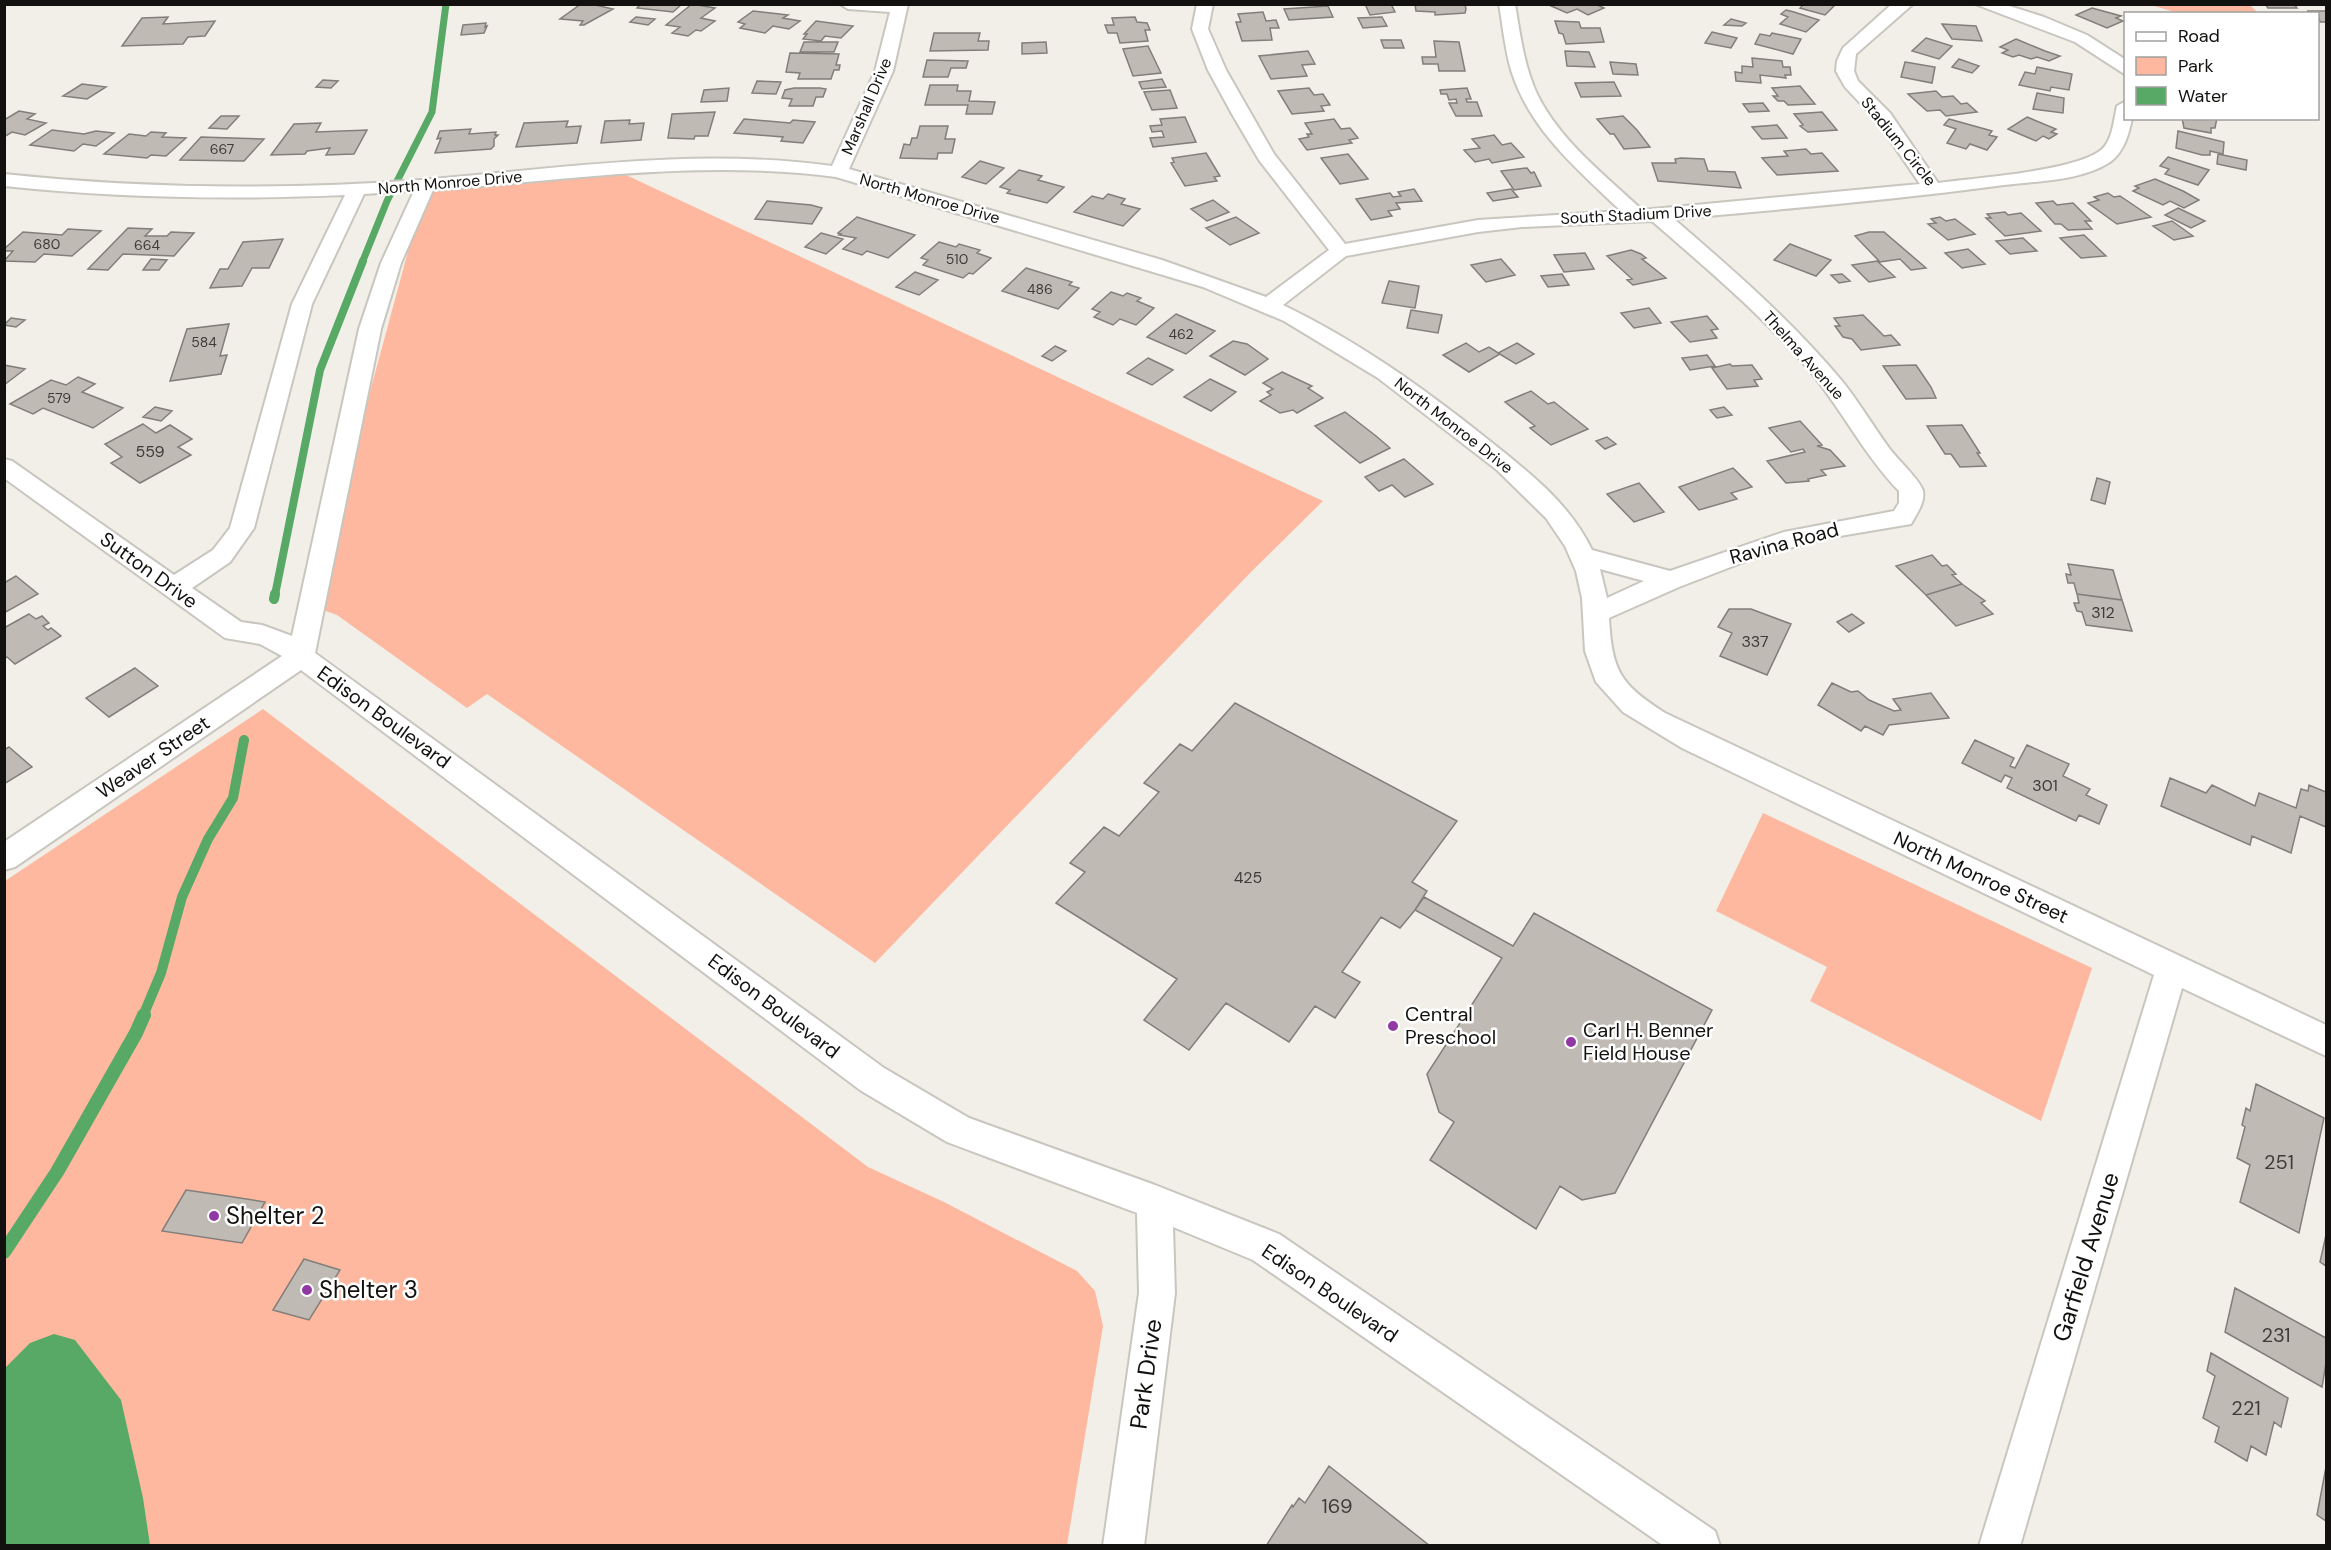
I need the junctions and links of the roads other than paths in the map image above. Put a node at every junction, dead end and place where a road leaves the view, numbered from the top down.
1 (848, 4) edge
2 (1205, 4) edge
3 (1507, 4) edge
4 (1905, 4) edge
5 (1983, 4) edge
6 (900, 6) edge
7 (2124, 68) edge
8 (2124, 117) edge
9 (838, 172) junction
10 (4, 180) edge
11 (420, 185) junction
12 (362, 189) junction
13 (1934, 189) junction
14 (1647, 216) junction
15 (1340, 251) junction
16 (1268, 306) junction
17 (4, 466) edge
18 (1902, 518) joint
19 (1582, 556) junction
20 (1669, 579) junction
21 (173, 587) junction
22 (1597, 613) junction
23 (302, 656) junction
24 (1639, 710) joint
25 (4, 858) edge
26 (2172, 968) junction
27 (2326, 1041) edge
28 (1155, 1202) junction
29 (1123, 1545) edge
30 (1700, 1545) edge
31 (1999, 1545) edge

1 - 6 street
2 - 15 street
3 - 14 street, Thelma Avenue
4 - 13 street, Stadium Circle
5 - 7 street
6 - 9 street, Marshall Drive
8 - 13 street, Stadium Circle
9 - 11 street, North Monroe Drive
9 - 16 street, North Monroe Drive
10 - 12 street, North Monroe Drive
11 - 12 street, North Monroe Drive
11 - 23 street, Edison Boulevard
12 - 21 street
13 - 14 street, South Stadium Drive
14 - 15 street, South Stadium Drive
14 - 18 street, Thelma Avenue
15 - 16 street
16 - 19 street, North Monroe Drive
17 - 21 street, Sutton Drive
18 - 20 street, Ravina Road
19 - 20 street
19 - 22 street, North Monroe Drive
20 - 22 street, Ravina Road
21 - 23 street, Sutton Drive
22 - 24 street, North Monroe Drive
23 - 25 street, Weaver Street
23 - 28 street, Edison Boulevard
24 - 26 street, North Monroe Street
26 - 27 street, North Monroe Street
26 - 31 street, Garfield Avenue
28 - 29 street, Park Drive
28 - 30 street, Edison Boulevard

